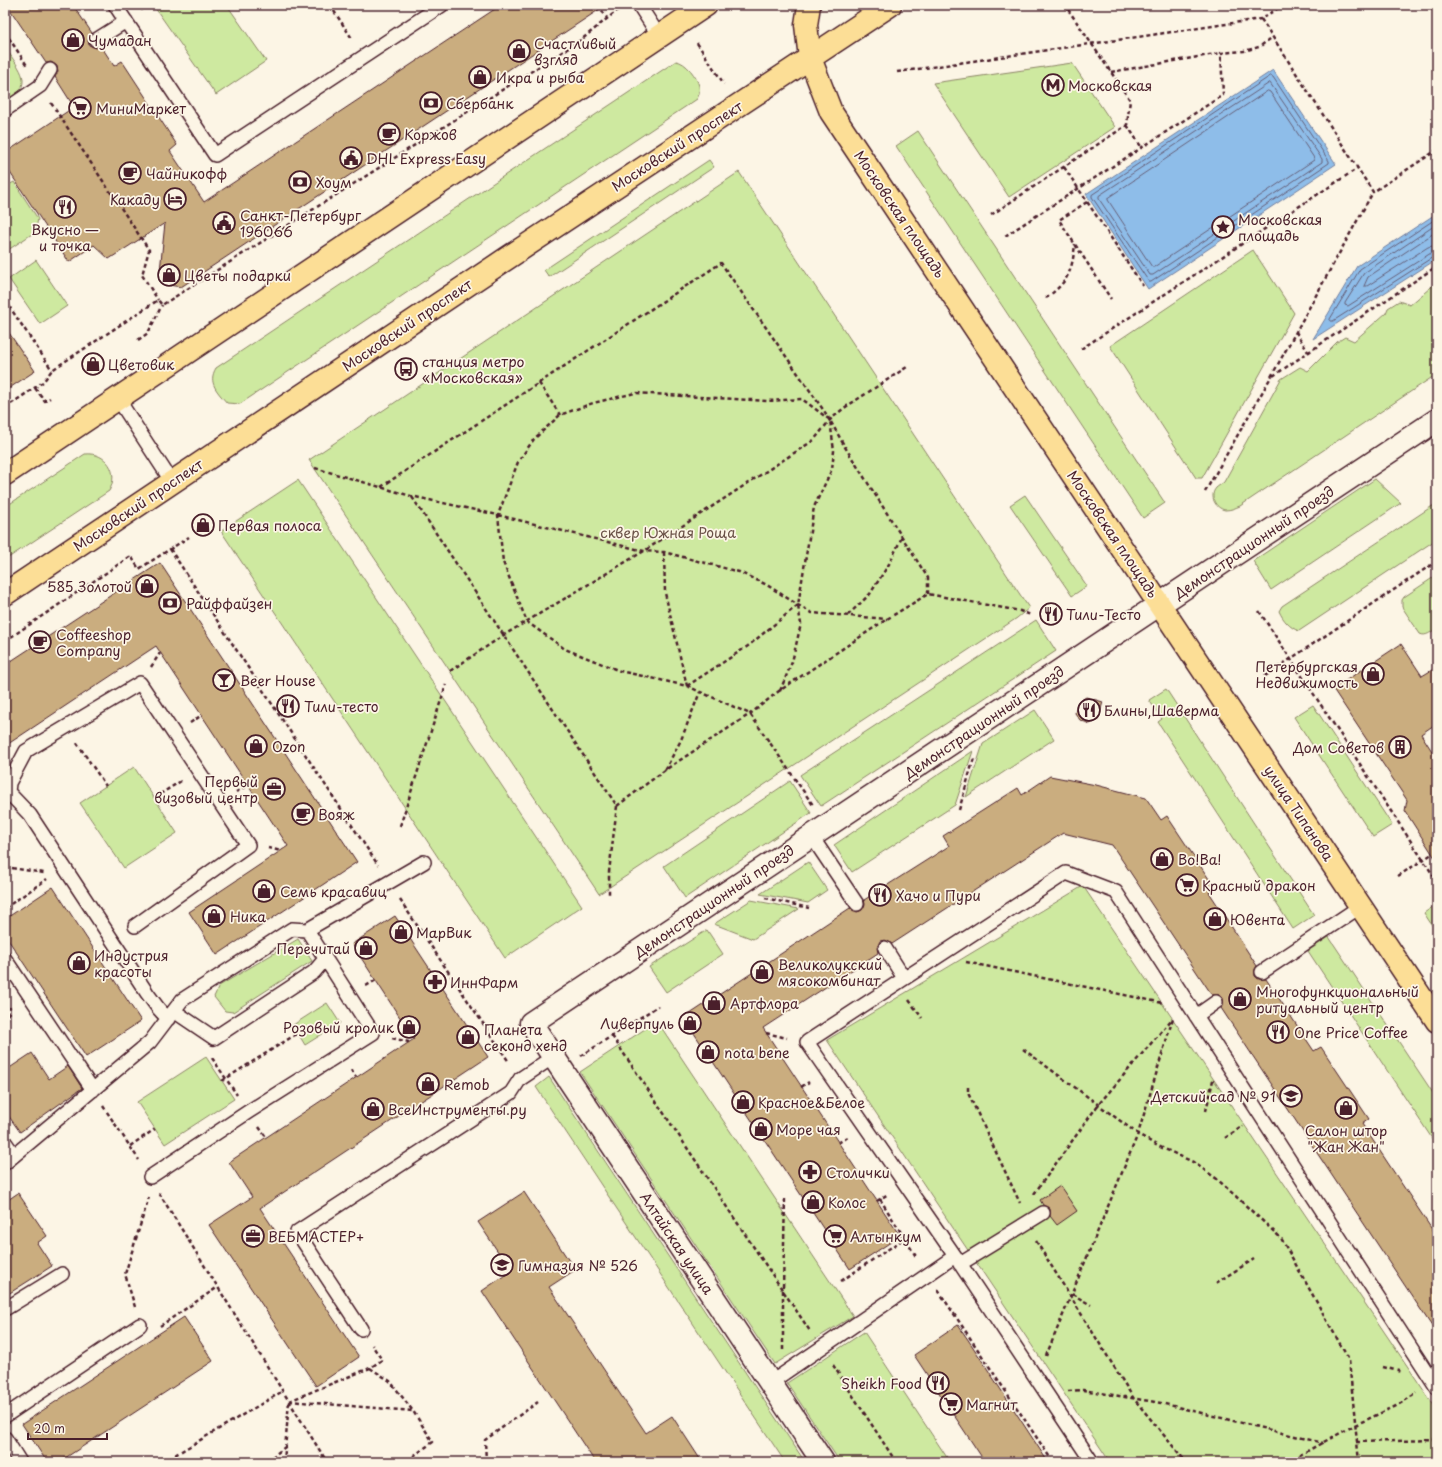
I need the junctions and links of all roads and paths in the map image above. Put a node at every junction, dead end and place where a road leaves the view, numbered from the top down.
1 (115, 5) edge
2 (330, 5) edge
3 (442, 5) edge
4 (598, 5) edge
5 (625, 5) edge
6 (638, 5) edge
7 (706, 5) edge
8 (810, 5) edge
9 (890, 5) edge
10 (1065, 5) edge
11 (1283, 5) edge
12 (606, 18) junction
13 (1261, 19) junction
14 (126, 21) junction
15 (5, 32) edge
16 (659, 36) junction
17 (1273, 37) junction
18 (96, 40) dead end
19 (697, 43) dead end
20 (1092, 44) junction
21 (1221, 53) junction
22 (364, 57) junction
23 (810, 58) junction
24 (50, 70) dead end
25 (897, 72) dead end
26 (1111, 72) junction
27 (724, 84) dead end
28 (40, 86) junction
29 (5, 110) edge
30 (1127, 125) junction
31 (1142, 148) junction
32 (1436, 152) edge
33 (1064, 167) junction
34 (1358, 168) junction
35 (1078, 189) junction
36 (1373, 192) junction
37 (1087, 202) junction
38 (991, 215) dead end
39 (1005, 236) dead end
40 (1075, 244) junction
41 (1437, 266) edge
42 (1143, 286) dead end
43 (1046, 298) dead end
44 (1112, 299) dead end
45 (5, 300) edge
46 (158, 300) junction
47 (162, 305) junction
48 (1296, 332) junction
49 (138, 340) dead end
50 (1081, 349) dead end
51 (1308, 352) junction
52 (907, 367) dead end
53 (52, 370) junction
54 (1271, 377) junction
55 (539, 383) junction
56 (36, 388) junction
57 (50, 398) dead end
58 (118, 399) junction
59 (5, 408) edge
60 (560, 415) junction
61 (830, 420) junction
62 (1437, 420) edge
63 (315, 468) dead end
64 (5, 474) edge
65 (172, 482) junction
66 (381, 487) junction
67 (1205, 492) dead end
68 (411, 496) junction
69 (498, 515) junction
70 (189, 537) dead end
71 (902, 537) junction
72 (170, 549) junction
73 (644, 551) junction
74 (664, 552) junction
75 (1437, 561) edge
76 (5, 594) edge
77 (928, 594) junction
78 (1160, 604) junction
79 (798, 606) junction
80 (1259, 611) dead end
81 (1031, 615) dead end
82 (848, 616) junction
83 (887, 619) junction
84 (527, 622) junction
85 (504, 635) junction
86 (5, 641) edge
87 (1290, 659) junction
88 (450, 671) dead end
89 (1265, 676) dead end
90 (446, 685) dead end
91 (687, 686) junction
92 (779, 691) junction
93 (700, 692) junction
94 (750, 714) junction
95 (985, 721) junction
96 (66, 727) junction
97 (198, 770) junction
98 (665, 770) junction
99 (106, 786) dead end
100 (7, 793) edge
101 (154, 798) dead end
102 (617, 806) junction
103 (816, 810) dead end
104 (959, 810) dead end
105 (400, 826) dead end
106 (812, 837) junction
107 (1432, 854) dead end
108 (1423, 860) junction
109 (424, 862) dead end
110 (5, 866) edge
111 (59, 871) junction
112 (1398, 876) dead end
113 (1437, 881) edge
114 (389, 882) junction
115 (732, 890) junction
116 (608, 896) dead end
117 (857, 904) dead end
118 (1361, 906) junction
119 (5, 908) edge
120 (809, 908) dead end
121 (135, 926) dead end
122 (307, 930) junction
123 (885, 948) dead end
124 (939, 956) junction
125 (5, 959) edge
126 (325, 959) junction
127 (1262, 972) dead end
128 (904, 978) junction
129 (1216, 1002) dead end
130 (1185, 1005) junction
131 (658, 1006) dead end
132 (10, 1007) dead end
133 (171, 1015) junction
134 (1196, 1016) junction
135 (1173, 1018) junction
136 (1437, 1021) edge
137 (531, 1023) joint
138 (5, 1029) edge
139 (298, 1033) dead end
140 (612, 1036) junction
141 (214, 1038) junction
142 (1023, 1049) dead end
143 (553, 1057) junction
144 (579, 1057) dead end
145 (226, 1078) junction
146 (520, 1079) junction
147 (222, 1081) dead end
148 (968, 1087) dead end
149 (93, 1090) junction
150 (1098, 1105) junction
151 (248, 1112) junction
152 (155, 1129) dead end
153 (1138, 1134) junction
154 (5, 1142) edge
155 (130, 1146) junction
156 (10, 1159) edge
157 (152, 1181) junction
158 (785, 1197) dead end
159 (880, 1199) dead end
160 (1043, 1213) dead end
161 (1025, 1217) junction
162 (905, 1238) junction
163 (1254, 1259) dead end
164 (958, 1260) junction
165 (62, 1274) dead end
166 (928, 1274) junction
167 (841, 1281) dead end
168 (1216, 1283) dead end
169 (218, 1287) junction
170 (783, 1290) junction
171 (1072, 1294) junction
172 (1070, 1298) junction
173 (1092, 1305) dead end
174 (5, 1309) edge
175 (140, 1325) joint
176 (160, 1327) dead end
177 (362, 1329) joint
178 (822, 1348) junction
179 (370, 1368) junction
180 (777, 1379) junction
181 (1037, 1379) junction
182 (1435, 1386) edge
183 (283, 1391) junction
184 (1046, 1392) junction
185 (1134, 1399) junction
186 (289, 1401) junction
187 (538, 1402) dead end
188 (413, 1411) junction
189 (5, 1416) edge
190 (1356, 1425) junction
191 (5, 1438) edge
192 (1437, 1440) edge
193 (1356, 1442) junction
194 (1323, 1443) junction
195 (286, 1446) junction
196 (20, 1462) edge
197 (163, 1462) edge
198 (266, 1462) edge
199 (284, 1462) edge
200 (327, 1462) edge
201 (405, 1462) edge
202 (486, 1462) edge
203 (822, 1462) edge
204 (896, 1462) edge
205 (1053, 1462) edge
206 (1092, 1462) edge
207 (1186, 1462) edge
208 (1287, 1462) edge
209 (1359, 1462) edge

1 - 14 lane
2 - 22 path
3 - 22 lane
4 - 12 path
5 - 12 path
6 - 16 lane
7 - 16 main road
8 - 23 main road
9 - 23 main road, Московский проспект
10 - 20 path
11 - 13 path
12 - 47 path
13 - 17 path
13 - 20 path
14 - 18 lane
14 - 22 lane
15 - 28 path
16 - 58 main road
17 - 21 path
17 - 34 path
19 - 27 path
20 - 25 path
20 - 26 path
21 - 26 path
21 - 31 path
23 - 65 main road, Московский проспект
23 - 78 main road, Московская площадь
24 - 28 lane
26 - 30 path
28 - 29 lane
28 - 46 path
30 - 31 path
30 - 33 path
31 - 35 path
32 - 36 path
33 - 35 path
33 - 38 path
34 - 36 path
34 - 50 path
35 - 37 path
35 - 39 path
36 - 48 path
37 - 40 path
37 - 42 path
40 - 43 path
40 - 44 path
41 - 51 path
45 - 53 path
46 - 47 path
46 - 53 path
47 - 49 path
48 - 51 path
48 - 54 path
51 - 54 path
52 - 61 path
53 - 56 path
54 - 67 path
55 - 60 path
55 - 61 path
55 - 66 path
56 - 57 path
56 - 59 path
58 - 64 main road
58 - 65 lane
60 - 61 path
60 - 69 path
61 - 71 path
61 - 73 path
61 - 79 path
62 - 78 street, Демонстрационный проезд
63 - 66 path
65 - 76 main road, Московский проспект
66 - 68 path
68 - 69 path
68 - 85 path
69 - 73 path
69 - 84 path
70 - 72 path
71 - 77 path
71 - 82 path
72 - 86 path
72 - 114 path
73 - 74 path
73 - 84 path
74 - 79 path
74 - 91 path
75 - 87 path
77 - 81 path
77 - 83 path
78 - 95 street, Демонстрационный проезд
78 - 118 main road, улица Типанова
79 - 82 path
79 - 91 path
79 - 92 path
80 - 87 path
82 - 83 path
83 - 92 path
84 - 85 path
84 - 91 path
85 - 88 path
85 - 102 path
87 - 89 path
87 - 108 path
90 - 105 path
91 - 93 path
92 - 94 path
93 - 94 path
93 - 98 path
94 - 98 path
94 - 103 path
95 - 104 path
95 - 106 street, Демонстрационный проезд
96 - 97 lane
96 - 99 path
96 - 100 lane
97 - 101 path
97 - 121 lane
98 - 102 path
100 - 111 lane
102 - 116 path
106 - 115 street, Демонстрационный проезд
106 - 117 lane
107 - 108 path
108 - 112 path
108 - 113 path
109 - 114 lane
110 - 111 path
111 - 119 path
111 - 133 lane
114 - 122 lane
114 - 146 path
115 - 120 path
115 - 137 street, Демонстрационный проезд
118 - 127 lane
118 - 136 main road, улица Типанова
122 - 126 lane
122 - 133 lane
123 - 128 lane
124 - 128 lane
124 - 130 path
124 - 130 lane
125 - 149 lane
126 - 141 lane
126 - 151 lane
128 - 164 lane
129 - 134 lane
130 - 134 lane
130 - 135 path
131 - 140 path
132 - 138 path
133 - 141 lane
133 - 149 lane
134 - 182 lane
135 - 150 path
135 - 153 path
137 - 143 street, Алтайская улица
139 - 145 path
140 - 144 path
140 - 170 path
141 - 145 path
142 - 150 path
143 - 146 lane
143 - 180 street, Алтайская улица
145 - 147 path
145 - 151 path
146 - 177 lane
148 - 161 path
149 - 155 path
149 - 156 lane
150 - 153 path
150 - 161 path
151 - 157 lane
152 - 155 path
153 - 171 path
153 - 190 path
154 - 156 lane
155 - 157 path
157 - 169 path
157 - 175 path
158 - 170 path
159 - 162 path
160 - 161 lane
161 - 164 lane
161 - 172 path
162 - 166 path
162 - 167 path
163 - 168 path
164 - 166 lane
164 - 181 lane
165 - 174 lane
166 - 178 lane
166 - 205 path
169 - 176 path
169 - 183 path
170 - 178 path
170 - 180 path
171 - 172 path
171 - 173 path
172 - 181 path
172 - 185 path
175 - 189 lane
177 - 179 path
178 - 180 lane
178 - 204 path
179 - 186 path
179 - 188 path
180 - 203 street, Алтайская улица
181 - 184 lane
182 - 190 path
183 - 186 path
183 - 197 path
184 - 185 path
184 - 206 lane
185 - 194 path
185 - 207 path
186 - 188 path
186 - 195 path
186 - 200 path
187 - 202 path
188 - 201 path
190 - 193 path
190 - 194 path
191 - 196 lane
192 - 193 path
193 - 209 path
194 - 208 path
195 - 198 path
195 - 199 path

